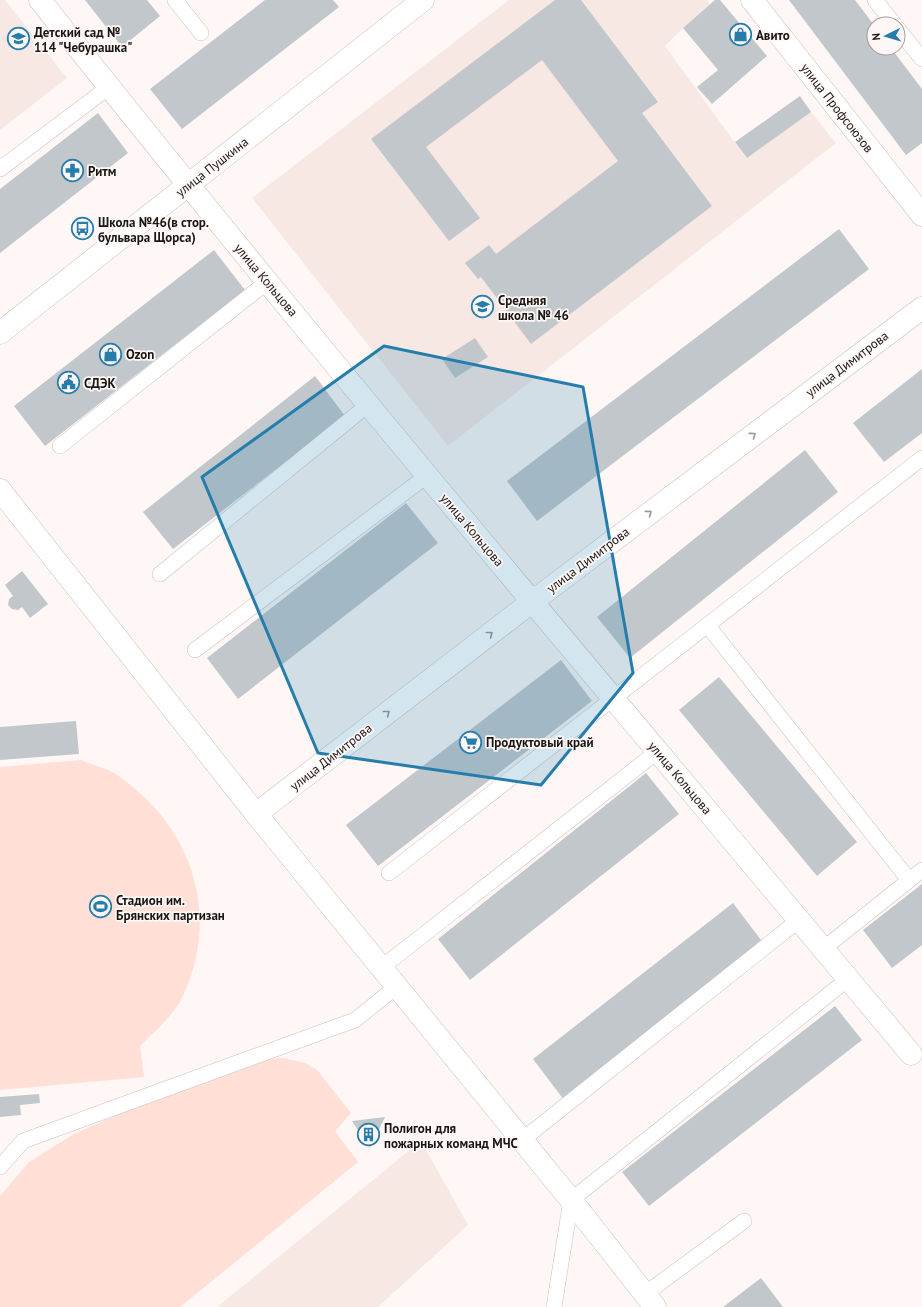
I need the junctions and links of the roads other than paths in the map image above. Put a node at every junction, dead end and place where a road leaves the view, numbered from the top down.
1 (40, 0) edge
2 (175, 0) edge
3 (424, 0) edge
4 (752, 0) edge
5 (875, 0) edge
6 (888, 16) edge
7 (201, 33) dead end
8 (906, 39) edge
9 (922, 59) edge
10 (109, 87) junction
11 (0, 169) edge
12 (187, 186) junction
13 (922, 215) edge
14 (267, 282) junction
15 (922, 308) edge
16 (0, 333) edge
17 (369, 404) junction
18 (60, 446) dead end
19 (922, 458) edge
20 (428, 475) junction
21 (0, 490) edge
22 (160, 574) dead end
23 (533, 601) junction
24 (708, 626) junction
25 (195, 650) dead end
26 (613, 698) junction
27 (658, 751) junction
28 (256, 814) junction
29 (922, 870) edge
30 (389, 873) dead end
31 (908, 880) junction
32 (799, 920) junction
33 (823, 949) junction
34 (381, 968) junction
35 (848, 978) junction
36 (396, 987) junction
37 (911, 1054) dead end
38 (522, 1140) junction
39 (0, 1168) edge
40 (571, 1200) junction
41 (744, 1221) dead end
42 (650, 1301) edge
43 (554, 1307) edge

1 - 10 street, улица Кольцова
2 - 7 lane
3 - 12 street, улица Пушкина
4 - 13 street, улица Профсоюзов
5 - 6 lane
8 - 9 lane
10 - 11 lane
10 - 12 street, улица Кольцова
12 - 14 street, улица Кольцова
12 - 16 street, улица Пушкина
14 - 17 street, улица Кольцова
14 - 18 lane
23 -> 15 street, улица Димитрова
17 - 20 street, улица Кольцова
17 - 22 lane
19 - 24 lane
20 - 23 street, улица Кольцова
20 - 25 lane
21 - 28 street
23 - 26 street, улица Кольцова
28 -> 23 street, улица Димитрова
24 - 26 lane
24 - 31 lane
26 - 27 street, улица Кольцова
26 - 30 lane
27 - 32 street, улица Кольцова
27 - 34 lane
28 - 34 street
29 - 31 lane
31 - 33 lane
32 - 33 street, улица Кольцова
32 - 38 lane
33 - 35 street, улица Кольцова
34 - 36 street
35 - 37 street, улица Кольцова
35 - 40 lane
36 - 38 street
36 - 39 lane
38 - 40 street
40 - 42 street
40 - 43 lane
41 - 42 lane

